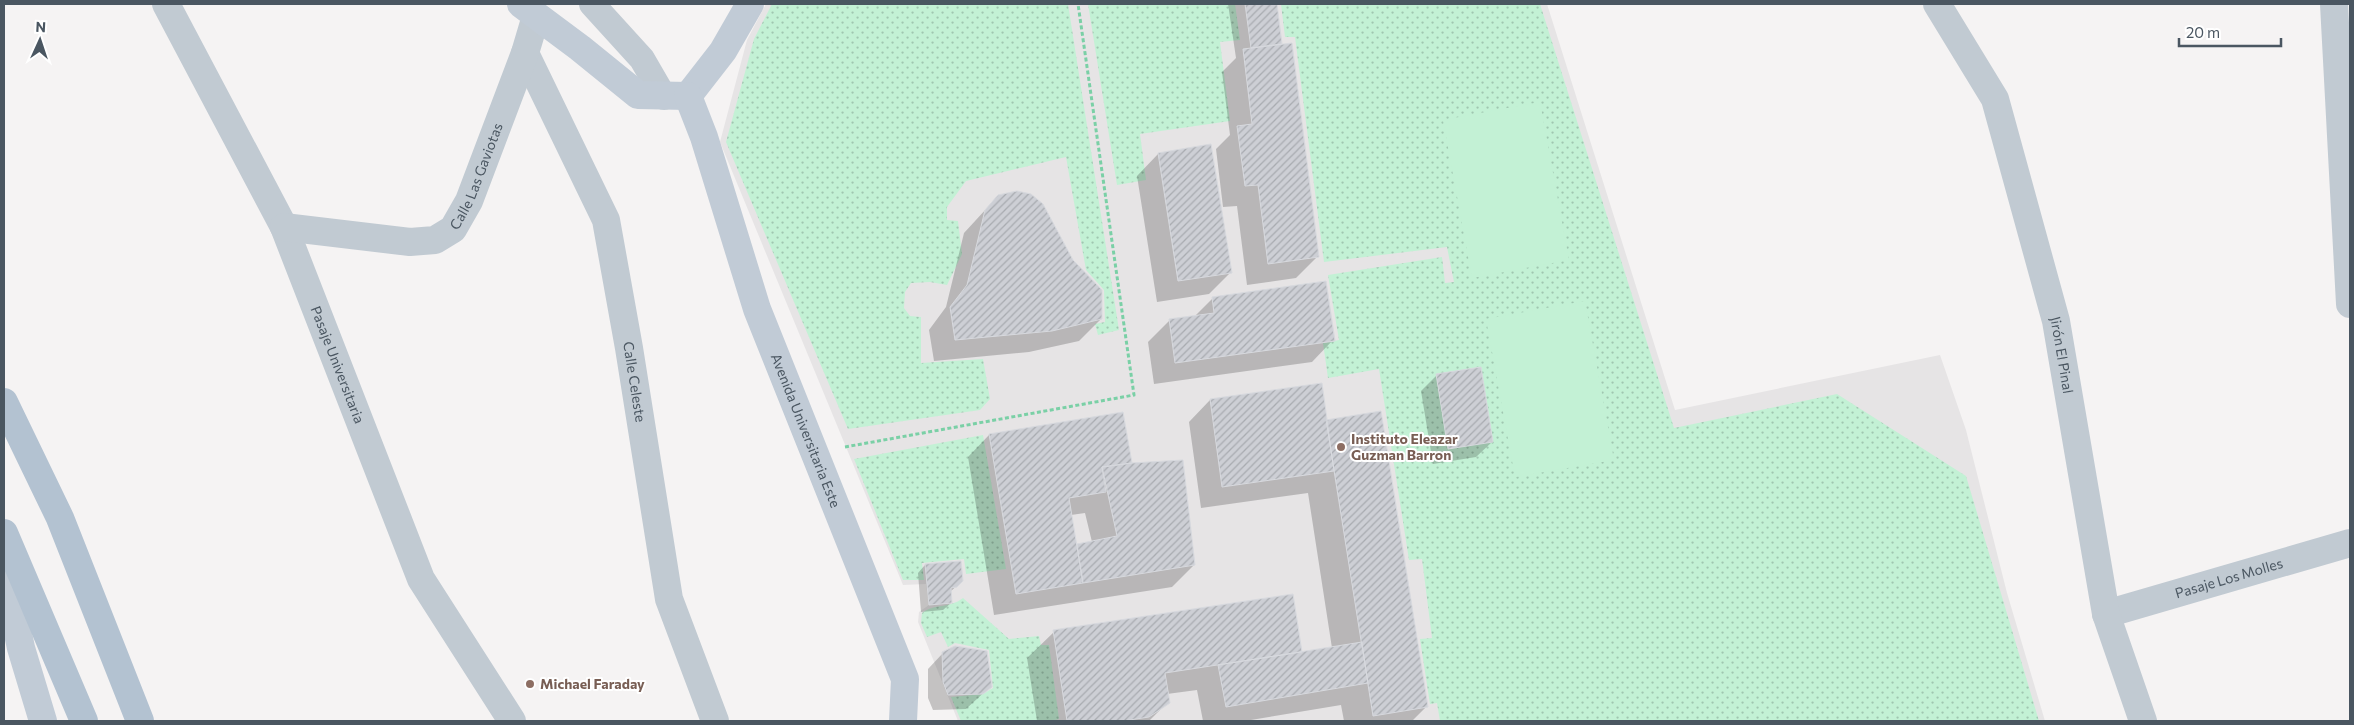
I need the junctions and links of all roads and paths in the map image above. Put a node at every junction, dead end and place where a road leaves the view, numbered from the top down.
1 (166, 4) edge
2 (592, 4) edge
3 (750, 4) edge
4 (1078, 4) edge
5 (1937, 4) edge
6 (2334, 4) edge
7 (529, 10) edge
8 (525, 53) junction
9 (663, 96) junction
10 (284, 227) junction
11 (2350, 304) edge
12 (7, 409) edge
13 (845, 446) dead end
14 (4, 533) edge
15 (2350, 543) edge
16 (4, 567) edge
17 (2106, 614) junction
18 (44, 721) edge
19 (84, 721) edge
20 (140, 721) edge
21 (512, 721) edge
22 (715, 721) edge
23 (903, 721) edge
24 (2143, 721) edge

1 - 10 street, Pasaje Universitaria
2 - 9 street
3 - 9 main road
4 - 13 path
5 - 17 street, Jirón El Pinal
6 - 11 street
7 - 8 street, Calle Las Gaviotas
7 - 9 main road
8 - 10 street, Calle Las Gaviotas
8 - 22 street, Calle Celeste
9 - 23 main road, Avenida Universitaria Este
10 - 21 street, Pasaje Universitaria
12 - 20 main road
14 - 19 main road
15 - 17 street, Pasaje Los Molles
16 - 18 main road
17 - 24 street, Jirón El Pinal

